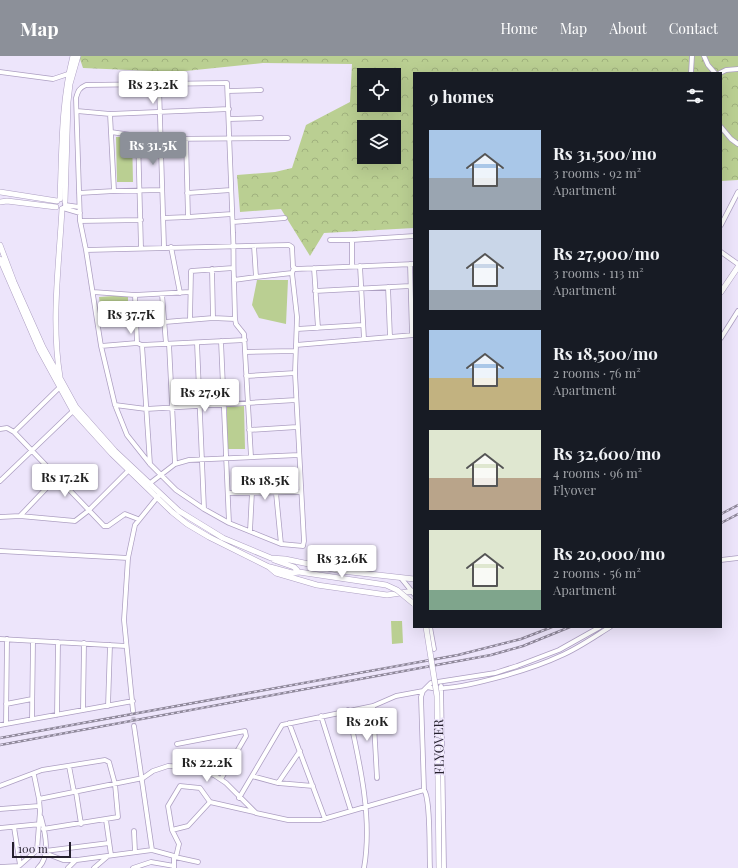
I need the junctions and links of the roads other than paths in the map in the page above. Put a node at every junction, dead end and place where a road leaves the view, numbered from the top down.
1 (73, 56) edge
2 (78, 56) edge
3 (692, 56) edge
4 (704, 56) edge
5 (738, 68) edge
6 (0, 72) edge
7 (691, 72) edge
8 (714, 72) edge
9 (722, 72) edge
10 (68, 74) junction
11 (159, 85) junction
12 (261, 90) dead end
13 (228, 91) junction
14 (229, 109) junction
15 (77, 111) junction
16 (159, 113) junction
17 (110, 114) junction
18 (261, 118) dead end
19 (229, 119) junction
20 (722, 128) edge
21 (111, 132) junction
22 (138, 136) junction
23 (160, 138) junction
24 (229, 138) junction
25 (288, 138) dead end
26 (186, 139) junction
27 (738, 144) edge
28 (162, 190) junction
29 (231, 190) junction
30 (139, 191) junction
31 (0, 192) edge
32 (79, 192) junction
33 (114, 192) junction
34 (738, 192) edge
35 (187, 193) junction
36 (0, 202) edge
37 (61, 204) junction
38 (79, 207) junction
39 (80, 213) junction
40 (232, 214) junction
41 (188, 217) junction
42 (163, 218) junction
43 (285, 218) dead end
44 (141, 220) junction
45 (80, 221) junction
46 (233, 222) junction
47 (722, 223) edge
48 (413, 236) edge
49 (330, 240) dead end
50 (352, 240) junction
51 (0, 245) edge
52 (234, 245) junction
53 (254, 246) junction
54 (164, 247) junction
55 (171, 247) junction
56 (141, 248) junction
57 (86, 250) junction
58 (722, 253) edge
59 (0, 259) edge
60 (412, 264) edge
61 (352, 266) junction
62 (360, 266) junction
63 (738, 266) edge
64 (233, 268) junction
65 (314, 268) junction
66 (212, 269) junction
67 (293, 270) junction
68 (256, 277) junction
69 (234, 280) junction
70 (410, 286) junction
71 (388, 287) junction
72 (361, 289) junction
73 (722, 290) edge
74 (315, 291) junction
75 (93, 292) junction
76 (190, 292) junction
77 (180, 293) junction
78 (162, 294) junction
79 (135, 295) junction
80 (738, 311) edge
81 (214, 318) junction
82 (190, 319) junction
83 (235, 319) junction
84 (165, 322) junction
85 (362, 325) junction
86 (318, 328) junction
87 (297, 329) junction
88 (413, 335) edge
89 (722, 336) edge
90 (390, 337) junction
91 (364, 339) junction
92 (245, 340) junction
93 (221, 341) junction
94 (137, 343) junction
95 (197, 343) junction
96 (168, 344) junction
97 (142, 345) junction
98 (296, 345) junction
99 (101, 346) junction
100 (295, 351) junction
101 (245, 352) junction
102 (295, 373) junction
103 (246, 376) junction
104 (60, 385) junction
105 (296, 400) junction
106 (248, 402) junction
107 (223, 403) junction
108 (115, 405) junction
109 (199, 405) junction
110 (172, 406) junction
111 (146, 409) junction
112 (73, 411) junction
113 (297, 427) junction
114 (0, 429) edge
115 (249, 430) junction
116 (14, 432) junction
117 (33, 450) junction
118 (299, 455) junction
119 (251, 457) junction
120 (203, 458) junction
121 (227, 458) junction
122 (150, 464) junction
123 (175, 464) junction
124 (128, 471) junction
125 (161, 475) junction
126 (57, 477) junction
127 (0, 481) edge
128 (148, 485) junction
129 (252, 492) junction
130 (301, 492) junction
131 (229, 493) junction
132 (276, 493) junction
133 (158, 496) junction
134 (204, 510) junction
135 (88, 511) junction
136 (20, 516) junction
137 (0, 517) edge
138 (138, 519) junction
139 (229, 523) junction
140 (250, 531) junction
141 (281, 544) junction
142 (0, 551) edge
143 (128, 558) junction
144 (271, 558) junction
145 (738, 558) edge
146 (722, 560) edge
147 (269, 567) junction
148 (299, 572) junction
149 (401, 578) junction
150 (413, 580) edge
151 (413, 592) edge
152 (413, 603) edge
153 (426, 628) edge
154 (430, 628) edge
155 (598, 628) edge
156 (608, 628) edge
157 (0, 639) edge
158 (7, 639) junction
159 (33, 641) junction
160 (58, 642) junction
161 (84, 644) junction
162 (110, 645) junction
163 (126, 646) junction
164 (434, 649) dead end
165 (441, 682) junction
166 (427, 687) junction
167 (442, 687) junction
168 (423, 691) junction
169 (32, 699) junction
170 (133, 701) junction
171 (6, 704) junction
172 (108, 706) junction
173 (373, 706) junction
174 (83, 710) junction
175 (348, 710) junction
176 (133, 711) tunnel mouth
177 (57, 715) junction
178 (321, 716) junction
179 (32, 719) junction
180 (289, 723) junction
181 (6, 724) junction
182 (0, 725) edge
183 (134, 726) tunnel mouth
184 (177, 744) dead end
185 (300, 751) junction
186 (236, 752) junction
187 (69, 766) junction
188 (180, 766) junction
189 (34, 774) junction
190 (252, 776) junction
191 (143, 778) junction
192 (221, 778) junction
193 (377, 778) dead end
194 (278, 783) junction
195 (115, 784) junction
196 (0, 786) edge
197 (313, 786) junction
198 (424, 790) junction
199 (75, 792) junction
200 (239, 798) junction
201 (39, 799) junction
202 (210, 802) junction
203 (39, 806) junction
204 (365, 807) junction
205 (0, 809) edge
206 (351, 811) junction
207 (256, 813) junction
208 (325, 818) junction
209 (106, 820) junction
210 (80, 824) junction
211 (42, 826) junction
212 (14, 827) junction
213 (0, 828) edge
214 (172, 830) junction
215 (134, 831) dead end
216 (109, 842) junction
217 (37, 850) junction
218 (152, 850) junction
219 (45, 852) junction
220 (136, 852) junction
221 (109, 856) junction
222 (176, 857) junction
223 (77, 860) junction
224 (198, 862) dead end
225 (0, 867) edge
226 (19, 867) edge
227 (174, 867) edge
228 (38, 868) edge
229 (68, 868) edge
230 (94, 868) edge
231 (133, 868) edge
232 (364, 868) edge
233 (430, 868) edge
234 (439, 868) edge
235 (444, 868) edge

1 - 10 main road
2 - 37 main road
3 - 7 street
4 - 8 street
5 - 9 street
6 - 10 street
10 - 37 main road
11 - 13 street
11 - 15 street
11 - 16 street
12 - 13 street
13 - 14 street
14 - 16 street
14 - 19 street
15 - 17 street
15 - 32 street
16 - 17 street
16 - 23 street
17 - 21 street
18 - 19 street
19 - 24 street
20 - 27 street
21 - 22 street
21 - 33 street
22 - 23 street
22 - 30 street
23 - 26 street
23 - 28 street
24 - 25 street
24 - 26 street
24 - 29 street
26 - 35 street
28 - 30 street
28 - 42 street
29 - 35 street
29 - 40 street
30 - 33 street
30 - 44 street
31 - 37 main road
32 - 33 street
32 - 38 street
34 - 47 street
35 - 41 street
36 - 37 main road
37 - 38 street
37 - 39 street
37 - 104 main road
38 - 39 street
39 - 45 street
40 - 41 street
40 - 46 street
41 - 42 street
42 - 54 street
43 - 46 street
44 - 45 street
44 - 56 street
45 - 57 street
46 - 52 street
48 - 50 street
49 - 50 street
50 - 61 street
51 - 104 main road
52 - 53 street
52 - 55 street
52 - 64 street
53 - 67 street
53 - 68 street
54 - 55 street
54 - 56 street
55 - 77 street
56 - 57 street
57 - 75 street
58 - 63 street
59 - 104 main road
60 - 62 street
60 - 70 street
61 - 62 street
61 - 65 street
62 - 72 street
63 - 73 main road
64 - 66 street
64 - 69 street
65 - 67 street
65 - 74 street
66 - 76 street
66 - 81 street
67 - 68 street
67 - 87 street
68 - 69 street
69 - 83 street
70 - 71 street
70 - 88 street
71 - 72 street
71 - 90 street
72 - 74 street
72 - 85 street
74 - 86 street
75 - 79 street
75 - 99 street
76 - 77 street
76 - 82 street
77 - 78 street
78 - 79 street
78 - 84 street
79 - 94 street
80 - 89 street
81 - 82 street
81 - 83 street
82 - 84 street
83 - 92 street
84 - 96 street
85 - 86 street
85 - 91 street
86 - 87 street
87 - 98 street
88 - 90 street
90 - 91 street
91 - 98 street
92 - 93 street
92 - 101 street
93 - 95 street
93 - 107 street
94 - 97 street
94 - 99 street
95 - 96 street
95 - 109 street
96 - 97 street
96 - 110 street
97 - 111 street
98 - 100 street
99 - 108 street
100 - 101 street
100 - 102 street
101 - 103 street
102 - 103 street
102 - 105 street
103 - 106 street
104 - 112 main road
104 - 116 street
104 - 128 main road
105 - 106 street
105 - 113 street
106 - 107 street
106 - 115 street
107 - 109 street
107 - 121 street
108 - 111 street
108 - 122 street
109 - 110 street
109 - 120 street
110 - 111 street
110 - 123 street
111 - 122 street
112 - 117 street
112 - 124 main road
113 - 115 street
113 - 118 street
114 - 116 street
115 - 119 street
116 - 117 street
117 - 126 street
117 - 127 street
118 - 119 street
118 - 130 street
119 - 121 street
120 - 121 street
120 - 123 street
120 - 134 street
121 - 131 street
122 - 125 street
123 - 125 street
124 - 128 main road
124 - 135 street
125 - 128 street
125 - 134 street
126 - 135 street
126 - 136 street
128 - 133 main road
129 - 131 street
129 - 132 street
129 - 140 street
130 - 132 street
130 - 141 street
131 - 139 street
132 - 141 street
133 - 138 street
133 - 144 main road
133 - 147 main road
134 - 139 street
135 - 136 street
135 - 138 street
136 - 137 street
138 - 143 street
139 - 140 street
140 - 141 street
142 - 143 street
143 - 163 street
144 - 148 main road
144 - 149 main road
145 - 146 street
147 - 148 main road
147 - 151 main road
148 - 152 main road, bridge
149 - 150 main road
149 - 151 street
153 - 234 main road, FLYOVER, bridge
154 - 164 street
155 - 165 street
156 - 167 street
157 - 158 street
158 - 159 street
158 - 171 street
159 - 160 street
159 - 169 street
160 - 161 street
160 - 177 street
161 - 162 street
161 - 174 street
162 - 163 street
162 - 172 street
163 - 170 street
165 - 166 street
165 - 167 street
166 - 167 street
166 - 168 street
167 - 235 street
168 - 173 street
168 - 198 street
169 - 171 street
169 - 179 street
170 - 172 street
170 - 176 street
171 - 181 street
172 - 174 street
173 - 175 street
173 - 193 street
174 - 177 street
175 - 178 street
175 - 204 street
177 - 179 street
178 - 180 street
178 - 206 street
179 - 181 street
180 - 185 street
180 - 190 street
181 - 182 street
183 - 191 street
184 - 186 street
185 - 194 street
185 - 197 street
186 - 188 street
186 - 192 street
187 - 189 street
187 - 195 street
187 - 199 street
188 - 191 street
188 - 192 street
189 - 196 street
189 - 201 street
190 - 194 street
190 - 200 street
191 - 195 street
191 - 218 street
192 - 200 street
194 - 197 street
195 - 199 street
195 - 209 street
197 - 208 street
198 - 204 street
198 - 233 street
199 - 201 street
199 - 210 street
200 - 207 street
201 - 203 street
202 - 207 street
202 - 214 street
202 - 214 street
203 - 205 street
203 - 211 street
204 - 206 street
204 - 232 street
206 - 208 street
207 - 208 street
209 - 210 street
209 - 216 street
210 - 211 street
211 - 212 street
211 - 217 street
211 - 219 street
212 - 213 street
212 - 226 street
214 - 222 street
215 - 220 street
216 - 219 street
216 - 221 street
217 - 219 street
217 - 226 street
218 - 220 street
218 - 222 street
219 - 223 street
219 - 228 street
220 - 221 street
221 - 223 street
221 - 230 street
222 - 224 street
222 - 227 street
223 - 229 street
225 - 226 street
227 - 231 street

